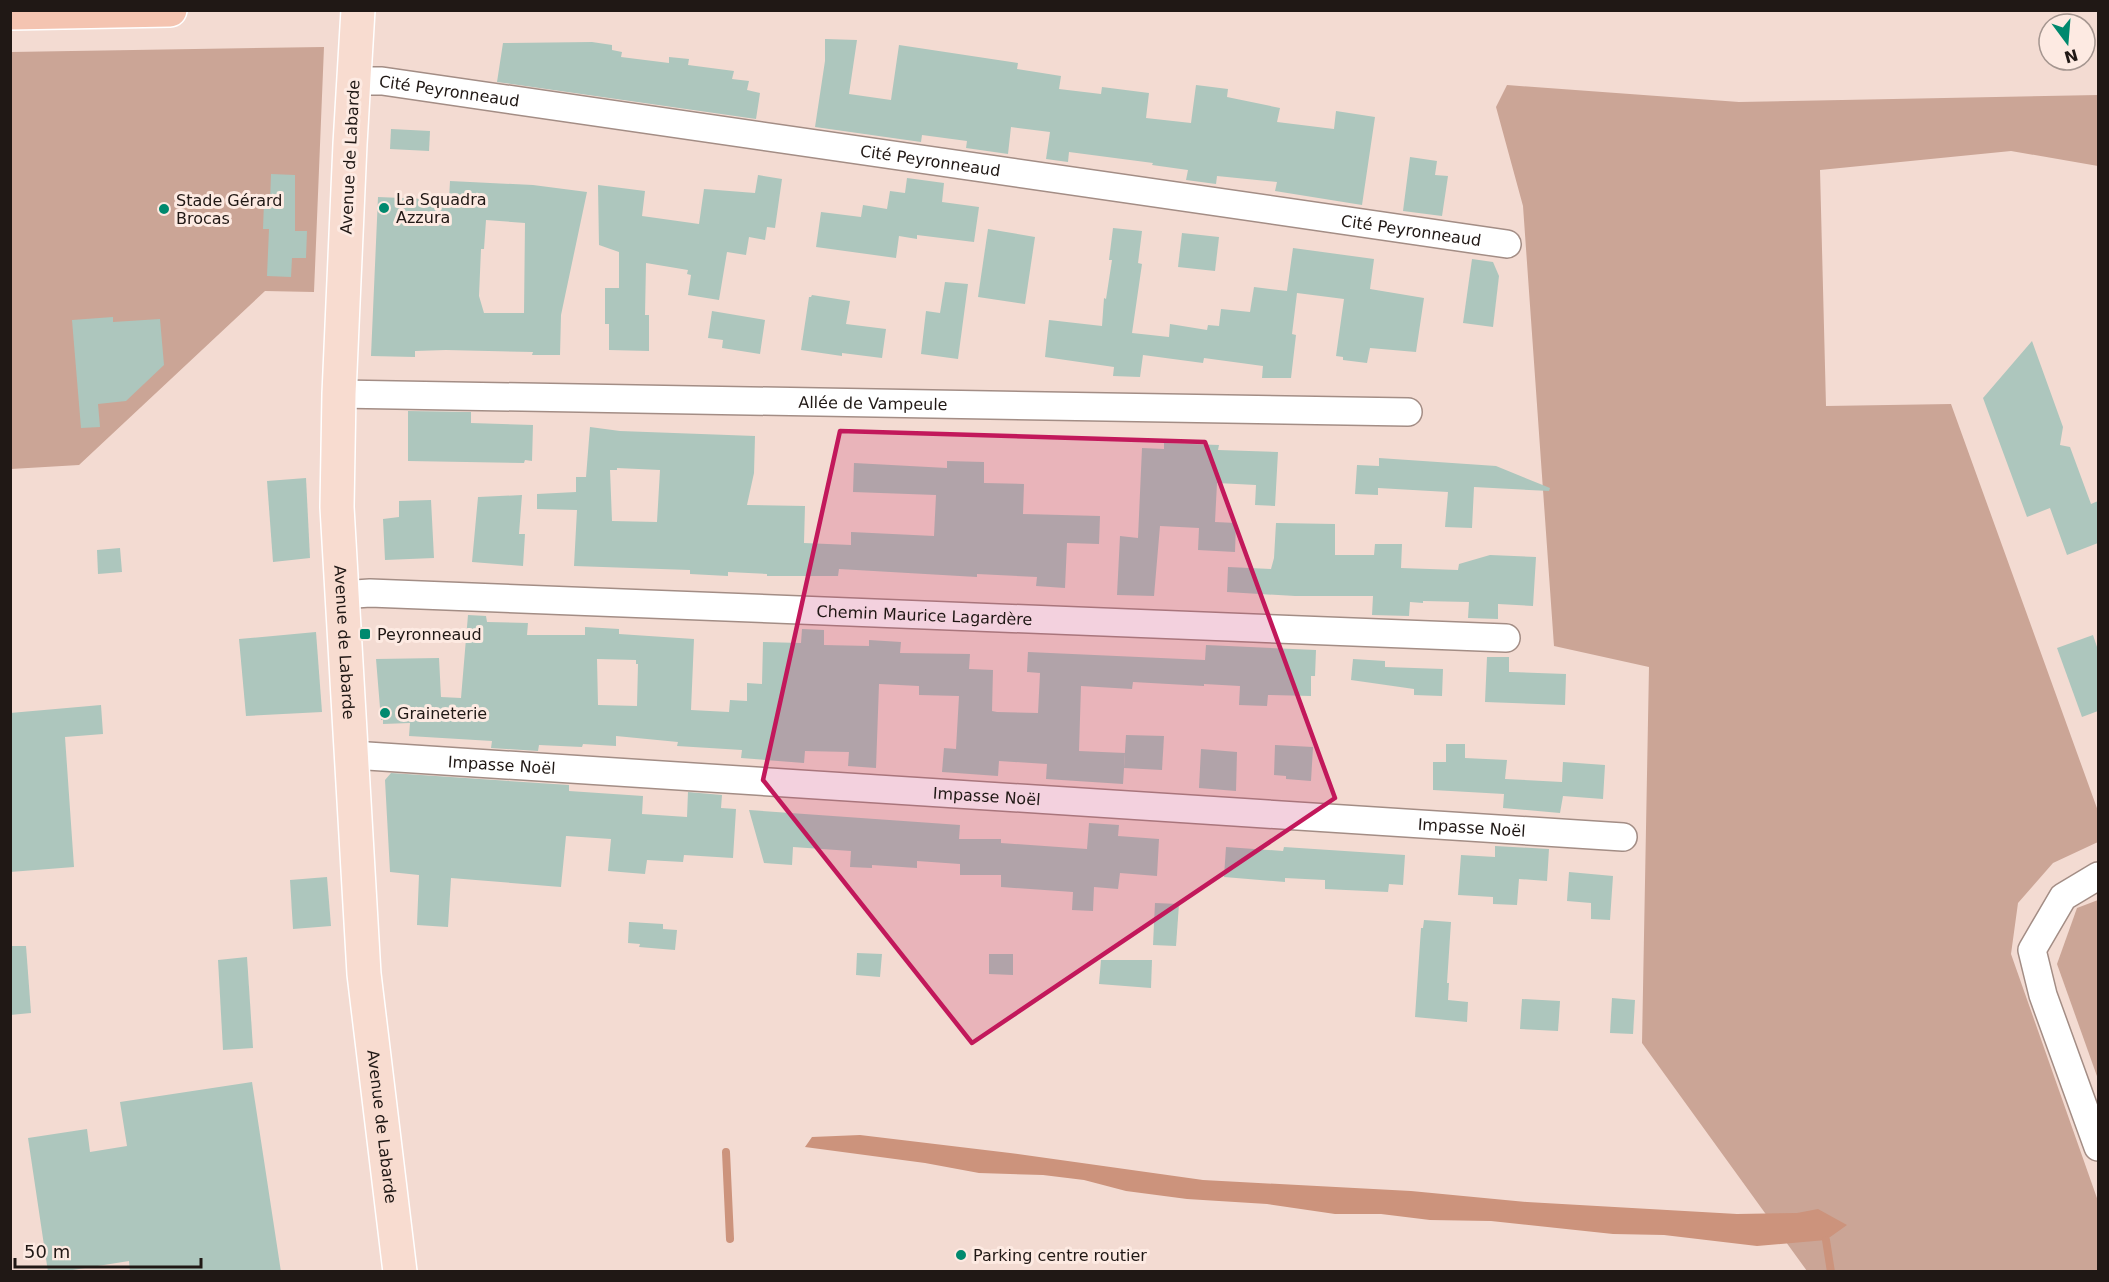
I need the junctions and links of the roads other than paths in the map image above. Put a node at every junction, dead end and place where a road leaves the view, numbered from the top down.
1 (170, 10) edge
2 (358, 10) edge
3 (10, 13) edge
4 (354, 81) junction
5 (1507, 244) dead end
6 (339, 394) junction
7 (1408, 412) dead end
8 (341, 595) junction
9 (1506, 638) dead end
10 (352, 755) junction
11 (1623, 837) dead end
12 (2098, 876) edge
13 (2098, 1147) edge
14 (400, 1272) edge

1 - 3 highway
2 - 4 main road, Avenue de Labarde
4 - 5 street, Cité Peyronneaud
4 - 6 main road, Avenue de Labarde
6 - 7 street, Allée de Vampeule
6 - 8 main road, Avenue de Labarde
8 - 9 street, Chemin Maurice Lagardère
8 - 10 main road, Avenue de Labarde
10 - 11 street, Impasse Noël
10 - 14 main road, Avenue de Labarde
12 - 13 street

